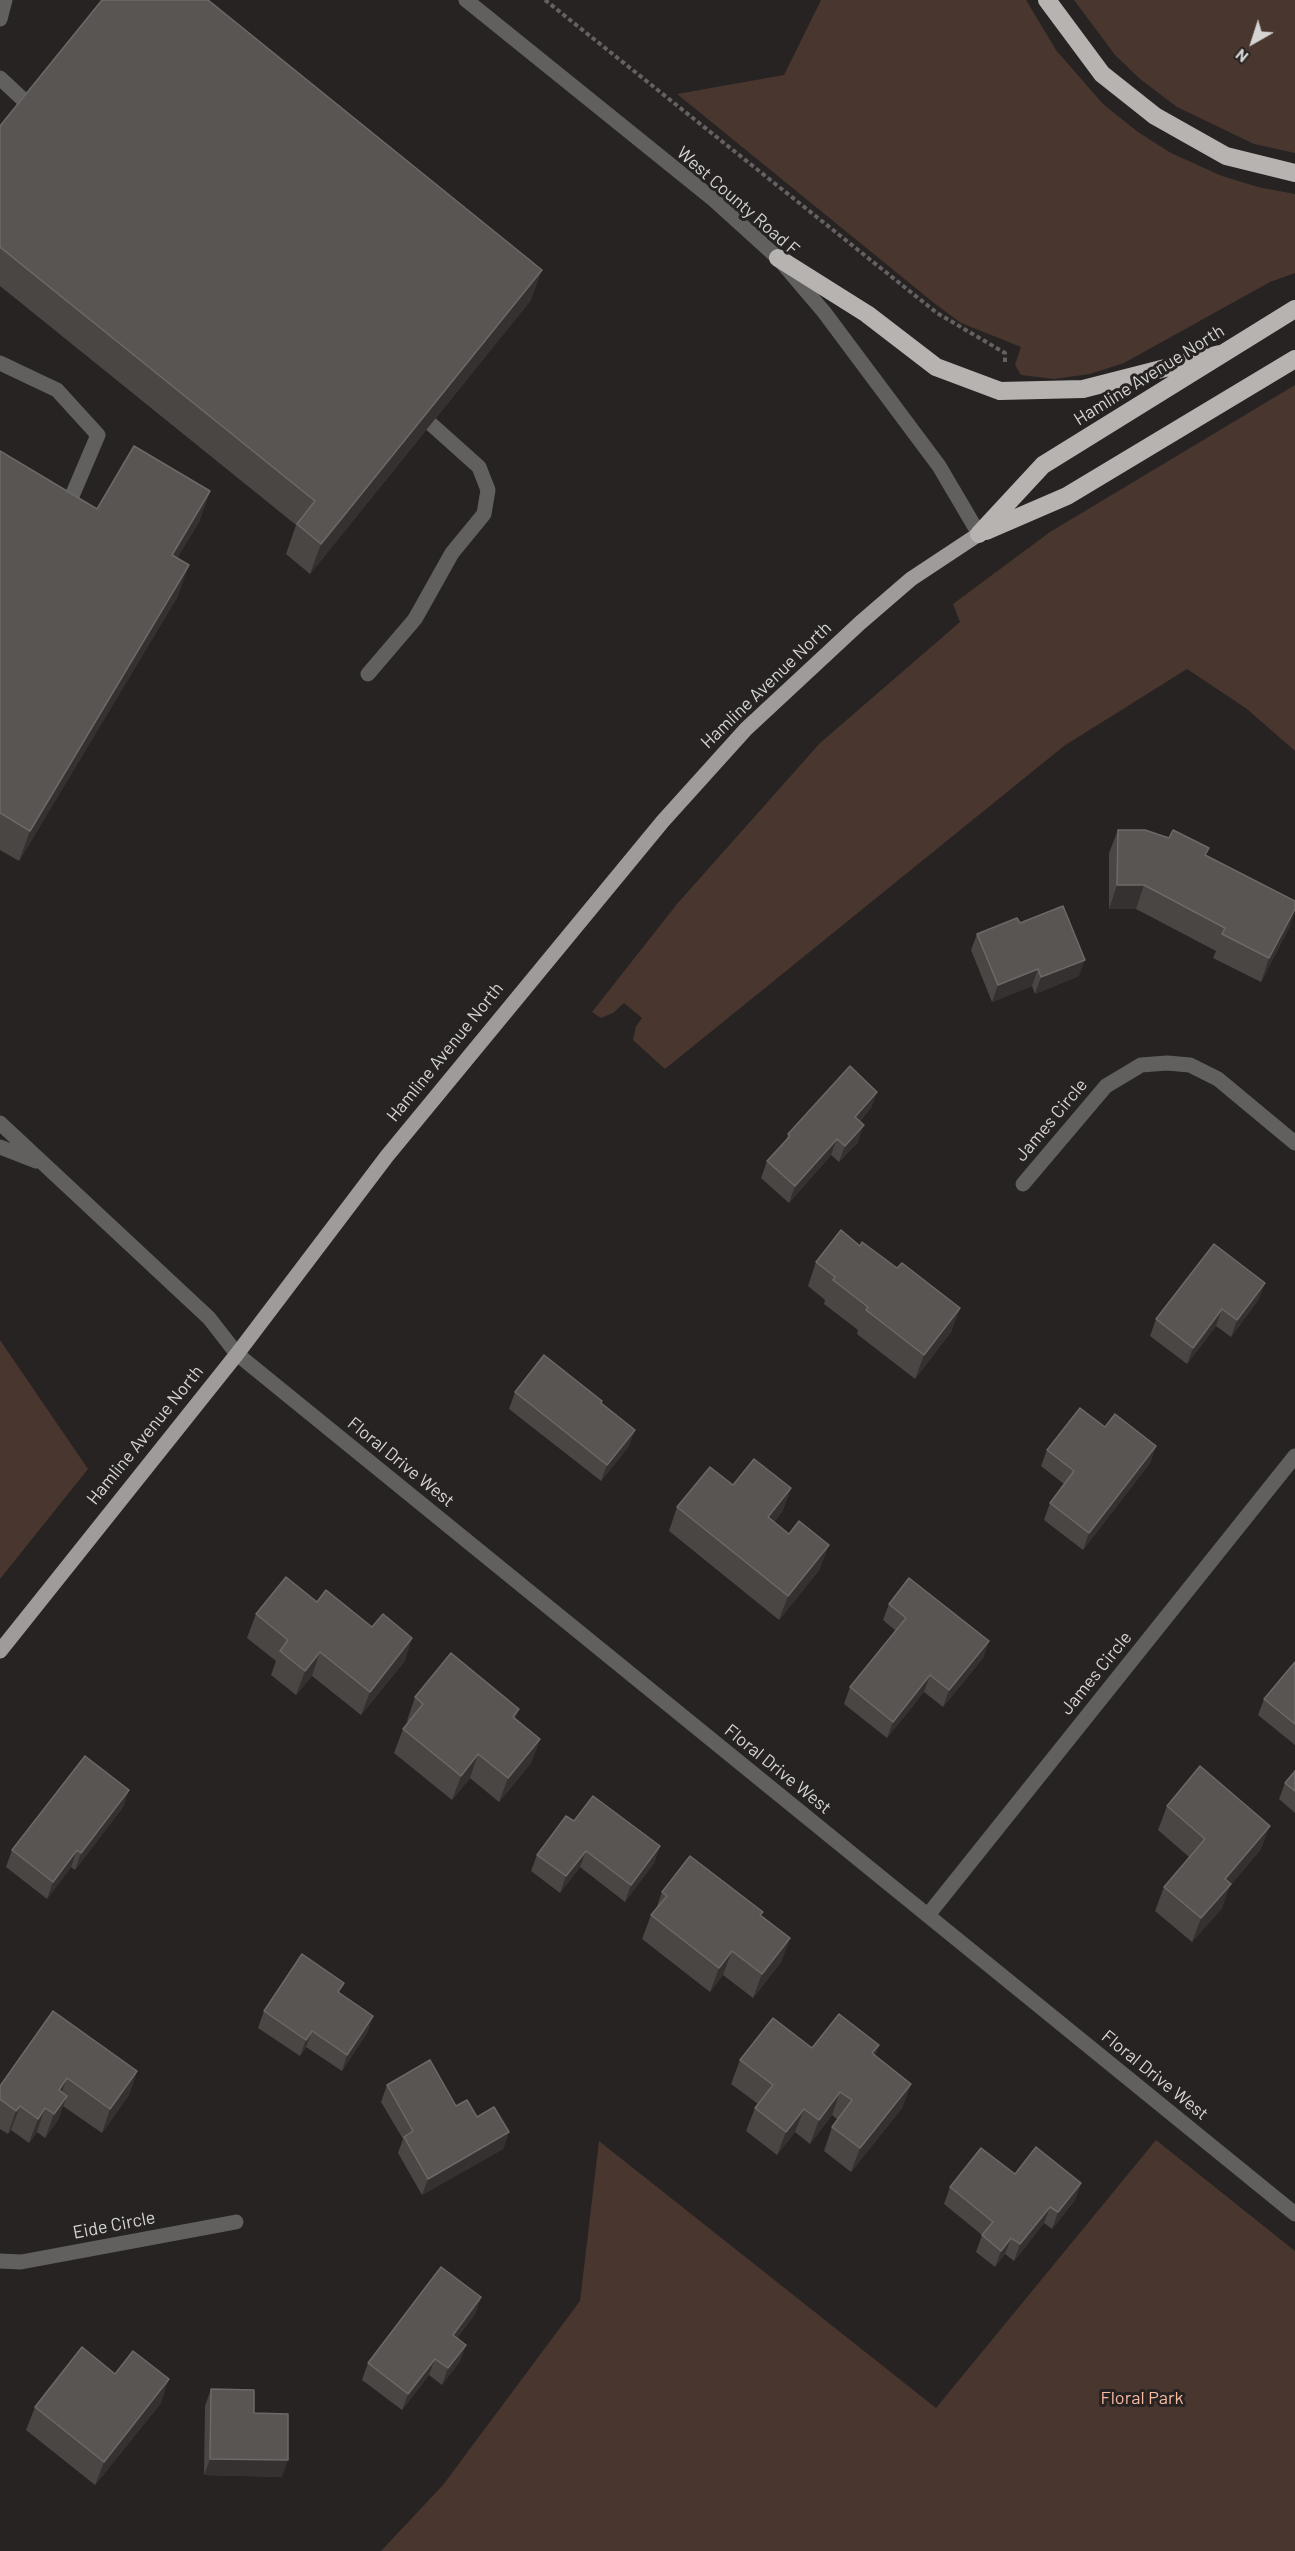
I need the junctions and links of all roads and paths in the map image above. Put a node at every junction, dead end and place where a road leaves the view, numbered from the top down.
1 (5, 0) edge
2 (466, 0) edge
3 (545, 0) edge
4 (1047, 0) edge
5 (0, 19) edge
6 (0, 78) edge
7 (30, 106) edge
8 (1295, 173) edge
9 (778, 258) junction
10 (1295, 309) edge
11 (1220, 354) junction
12 (1295, 359) edge
13 (0, 363) edge
14 (1006, 368) dead end
15 (431, 424) edge
16 (72, 496) edge
17 (979, 534) junction
18 (368, 674) dead end
19 (0, 1123) edge
20 (1295, 1143) edge
21 (0, 1147) edge
22 (42, 1163) junction
23 (1023, 1184) dead end
24 (237, 1354) junction
25 (1295, 1456) edge
26 (0, 1651) edge
27 (928, 1915) junction
28 (1295, 2214) edge
29 (236, 2222) dead end
30 (0, 2261) edge

1 - 5 street
2 - 9 street, West County Road F
3 - 14 path
4 - 8 highway
6 - 7 street
9 - 11 highway
9 - 17 street, West County Road F
10 - 11 highway, Hamline Avenue North
11 - 17 highway, Hamline Avenue North
12 - 17 highway, Hamline Avenue North
13 - 16 street
15 - 18 street
17 - 24 main road, Hamline Avenue North
19 - 22 street, Floral Drive West
20 - 23 street, James Circle
21 - 22 street
22 - 24 street, Floral Drive West
24 - 26 main road, Hamline Avenue North
24 - 27 street, Floral Drive West
25 - 27 street, James Circle
27 - 28 street, Floral Drive West
29 - 30 street, Eide Circle

